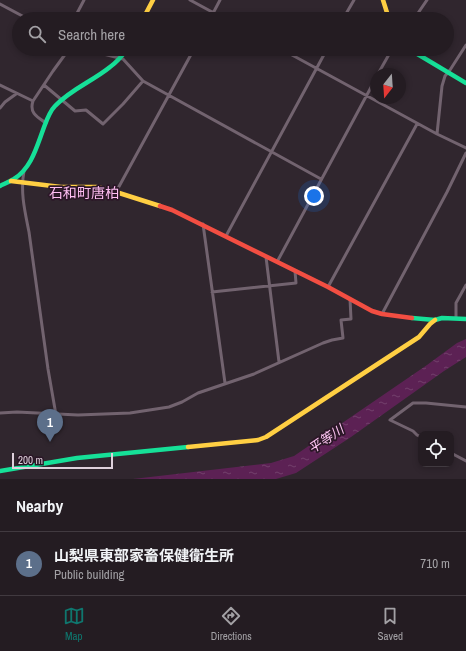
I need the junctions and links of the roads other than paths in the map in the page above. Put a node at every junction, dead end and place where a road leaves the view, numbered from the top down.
1 (84, 0) edge
2 (153, 0) edge
3 (190, 0) edge
4 (220, 0) edge
5 (354, 0) edge
6 (383, 0) edge
7 (427, 0) edge
8 (0, 4) edge
9 (15, 12) edge
10 (78, 12) edge
11 (147, 12) edge
12 (211, 12) edge
13 (214, 12) edge
14 (347, 12) edge
15 (387, 12) edge
16 (419, 12) edge
17 (466, 45) edge
18 (65, 56) edge
19 (108, 56) edge
20 (121, 56) edge
21 (190, 56) edge
22 (294, 56) edge
23 (324, 56) edge
24 (388, 56) edge
25 (421, 56) edge
26 (119, 59) junction
27 (381, 68) edge
28 (317, 69) junction
29 (448, 72) junction
30 (143, 81) junction
31 (466, 83) edge
32 (0, 85) edge
33 (44, 85) junction
34 (370, 89) edge
35 (16, 94) junction
36 (367, 95) junction
37 (169, 96) junction
38 (61, 100) junction
39 (33, 102) junction
40 (0, 108) edge
41 (46, 123) junction
42 (417, 124) junction
43 (437, 134) junction
44 (466, 148) edge
45 (271, 151) junction
46 (466, 153) edge
47 (24, 170) junction
48 (321, 179) junction
49 (11, 181) junction
50 (22, 182) junction
51 (0, 186) edge
52 (116, 192) junction
53 (203, 224) junction
54 (226, 236) junction
55 (266, 257) junction
56 (276, 262) junction
57 (295, 271) junction
58 (269, 285) junction
59 (466, 285) edge
60 (328, 287) junction
61 (212, 292) junction
62 (350, 299) junction
63 (382, 314) junction
64 (456, 318) junction
65 (466, 319) edge
66 (435, 320) junction
67 (279, 362) junction
68 (225, 383) junction
69 (466, 407) edge
70 (0, 413) edge
71 (56, 415) junction
72 (418, 435) edge
73 (454, 455) edge
74 (466, 461) edge
75 (0, 471) edge

1 - 10 street
2 - 11 street
3 - 12 street
4 - 13 street
5 - 14 street
6 - 15 street
7 - 16 street
8 - 9 street
17 - 29 street
18 - 33 street
19 - 26 street
20 - 26 street
21 - 37 street
22 - 28 street
23 - 28 street
24 - 27 street
25 - 29 street
26 - 30 street
26 - 38 street
28 - 36 street
28 - 45 street
29 - 31 street
29 - 43 street
30 - 37 street
30 - 38 street
32 - 35 street
33 - 38 street
33 - 39 street
34 - 36 street
35 - 39 street
35 - 40 street
36 - 42 street
36 - 48 street
37 - 45 street
37 - 52 street
38 - 41 street
39 - 41 street
41 - 47 street
42 - 43 street
42 - 60 street
43 - 44 street
45 - 48 street
45 - 54 street
46 - 63 street
47 - 49 street
47 - 50 street
48 - 56 street
49 - 50 street
49 - 51 street
50 - 52 street
50 - 71 street
52 - 53 street
53 - 54 street
53 - 61 street
54 - 55 street
55 - 56 street
55 - 58 street
56 - 57 street
57 - 58 street
57 - 60 street
58 - 61 street
58 - 67 street
59 - 64 street
60 - 62 street
61 - 68 street
62 - 63 street
62 - 67 street
63 - 66 street
64 - 65 street
64 - 66 street
66 - 75 street
67 - 68 street
68 - 71 street
69 - 72 street
70 - 71 street
73 - 74 street

